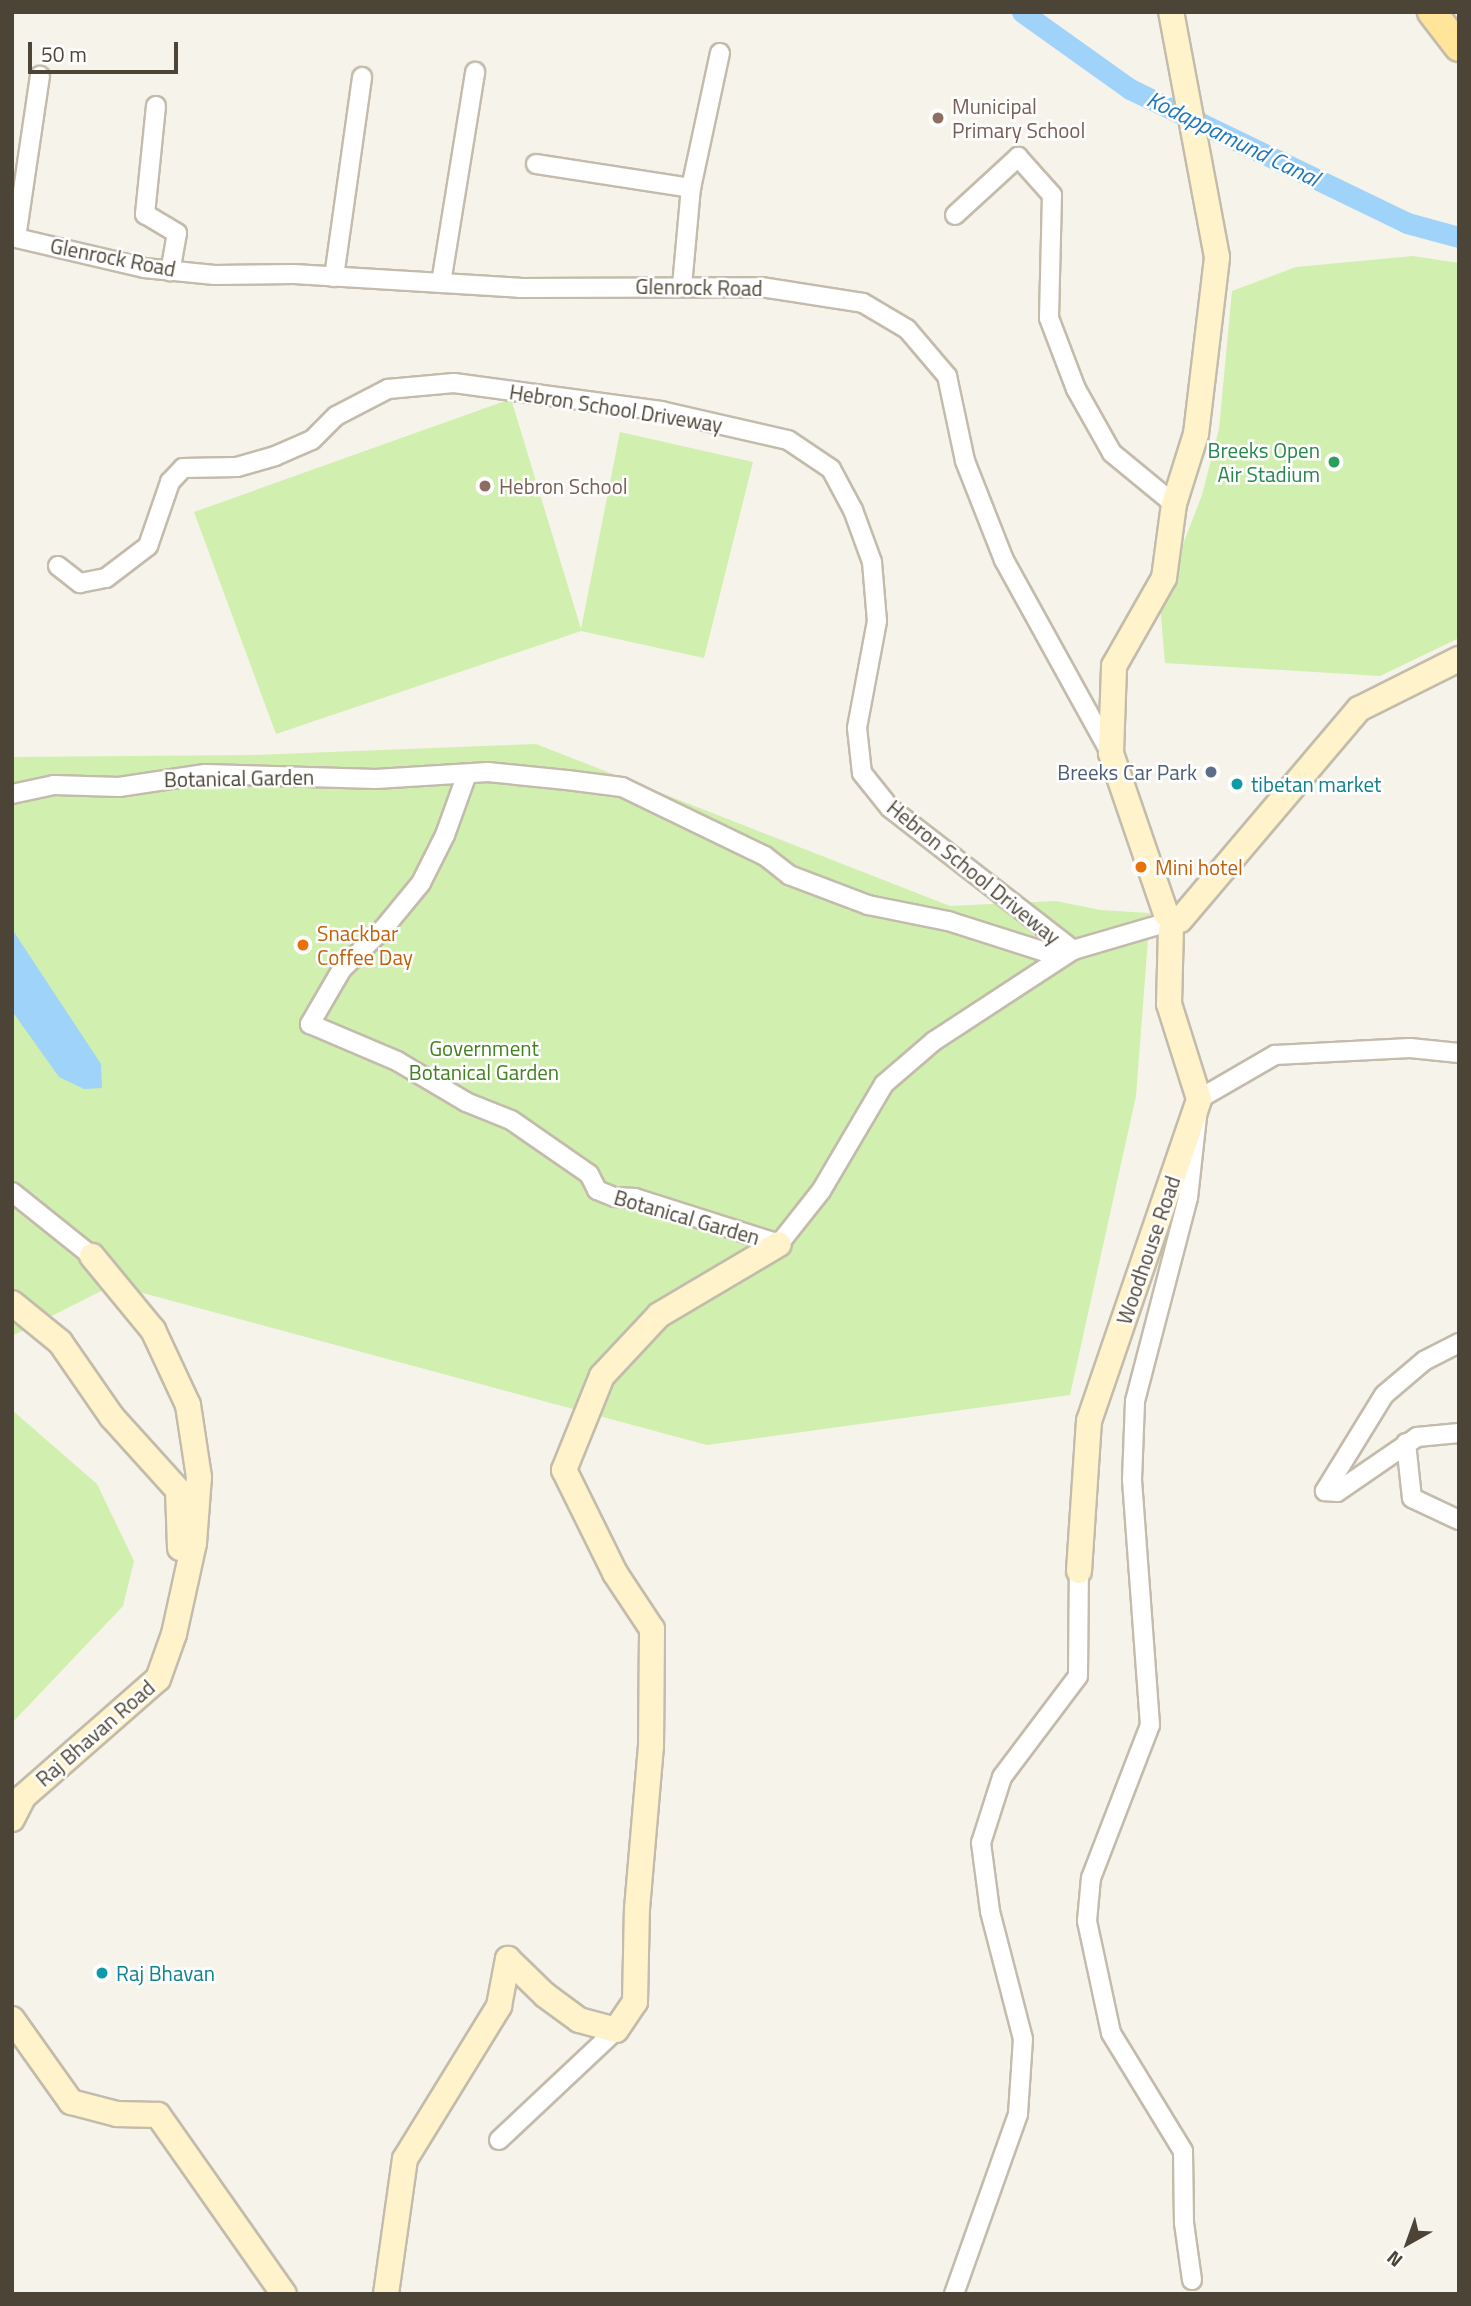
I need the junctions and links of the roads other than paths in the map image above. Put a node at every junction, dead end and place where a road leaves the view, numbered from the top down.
1 (1171, 12) edge
2 (1432, 12) edge
3 (1459, 47) edge
4 (720, 53) dead end
5 (475, 72) dead end
6 (40, 76) dead end
7 (362, 77) dead end
8 (156, 106) dead end
9 (536, 164) dead end
10 (691, 188) junction
11 (955, 215) dead end
12 (14, 237) edge
13 (170, 271) junction
14 (334, 277) junction
15 (441, 283) junction
16 (682, 286) junction
17 (1174, 504) junction
18 (58, 566) dead end
19 (1459, 659) edge
20 (1111, 753) junction
21 (467, 774) junction
22 (12, 794) edge
23 (1170, 922) junction
24 (1073, 950) junction
25 (1459, 1053) edge
26 (1199, 1099) junction
27 (12, 1192) edge
28 (779, 1244) junction
29 (92, 1256) joint
30 (12, 1303) edge
31 (1459, 1342) edge
32 (1459, 1433) edge
33 (1406, 1443) junction
34 (1459, 1520) edge
35 (1079, 1572) joint
36 (182, 1598) junction
37 (12, 1819) edge
38 (12, 2019) edge
39 (616, 2030) junction
40 (499, 2140) dead end
41 (267, 2267) junction
42 (1192, 2280) dead end
43 (273, 2294) edge
44 (284, 2294) edge
45 (386, 2294) edge
46 (954, 2294) edge

1 - 17 street
2 - 3 main road
4 - 10 street
5 - 15 street
6 - 12 street
7 - 14 street
8 - 13 street
9 - 10 street
10 - 16 street
11 - 17 street
12 - 13 street, Glenrock Road
13 - 14 street, Glenrock Road
14 - 15 street, Glenrock Road
15 - 16 street, Glenrock Road
16 - 20 street, Glenrock Road
17 - 20 street
18 - 24 street, Hebron School Driveway
19 - 23 street
20 - 23 street
21 - 22 street, Botanical Garden
21 - 24 street, Botanical Garden
21 - 28 street, Botanical Garden
23 - 24 street, Botanical Garden
23 - 26 street
24 - 28 street, Botanical Garden
25 - 26 street
26 - 35 street, Woodhouse Road
26 - 42 street
27 - 29 street
28 - 39 street
29 - 36 street, Raj Bhavan Road
30 - 36 street
31 - 33 street
32 - 33 street
33 - 34 street
35 - 46 street
36 - 37 street, Raj Bhavan Road
38 - 41 street
39 - 40 street
39 - 45 street
41 - 43 street
41 - 44 street

